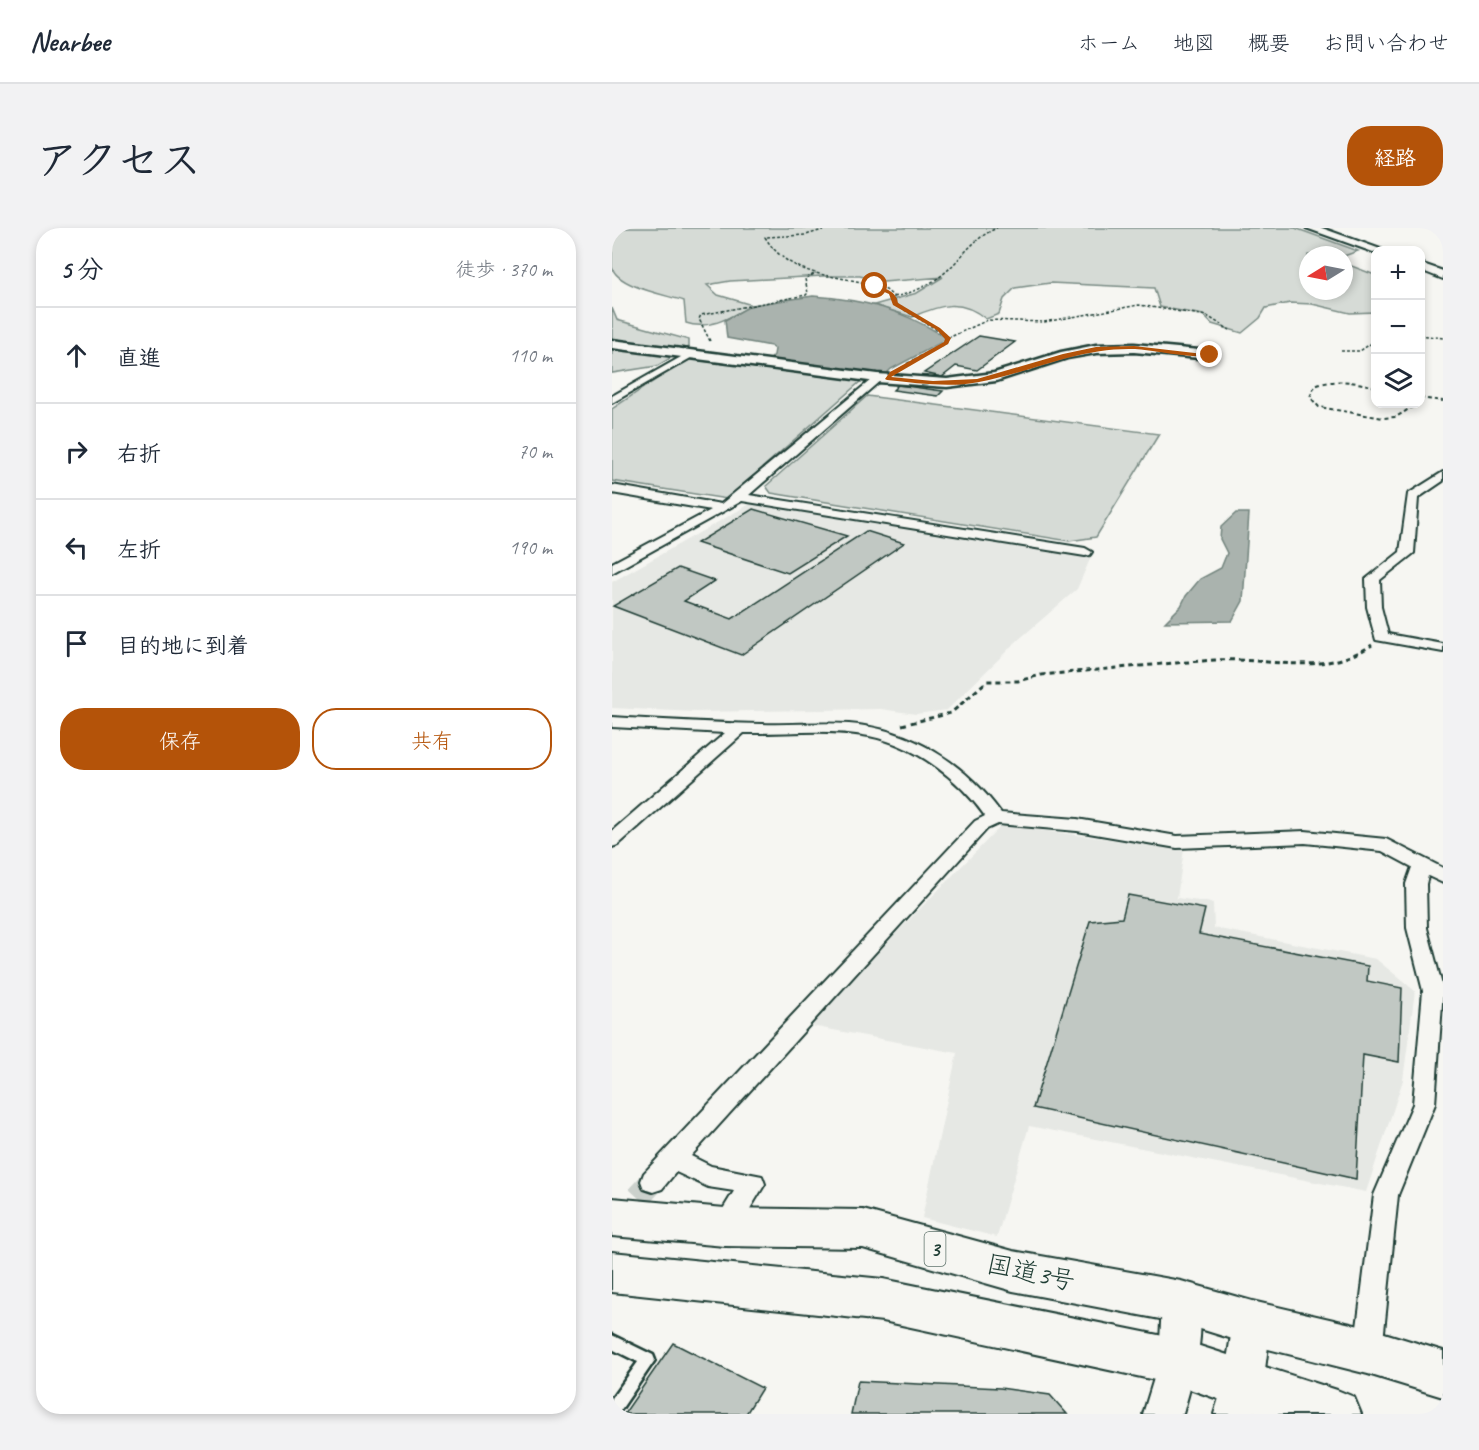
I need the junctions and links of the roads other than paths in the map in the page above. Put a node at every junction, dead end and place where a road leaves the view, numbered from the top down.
1 (1311, 228) edge
2 (1371, 248) edge
3 (1425, 268) edge
4 (1443, 275) edge
5 (612, 344) edge
6 (691, 355) junction
7 (1210, 355) dead end
8 (882, 378) junction
9 (612, 400) edge
10 (1443, 476) edge
11 (612, 489) edge
12 (738, 497) junction
13 (723, 508) junction
14 (1085, 552) dead end
15 (612, 569) edge
16 (1443, 648) edge
17 (612, 722) edge
18 (739, 729) junction
19 (996, 819) junction
20 (612, 841) edge
21 (1422, 865) junction
22 (1443, 876) edge
23 (673, 1159) junction
24 (653, 1181) tunnel mouth
25 (612, 1217) edge
26 (725, 1227) junction
27 (612, 1272) edge
28 (1181, 1302) junction
29 (1252, 1323) junction
30 (612, 1342) edge
31 (1368, 1351) junction
32 (1178, 1362) junction
33 (1443, 1374) edge
34 (1238, 1400) edge
35 (612, 1410) edge
36 (1163, 1414) edge
37 (1337, 1414) edge

1 - 2 main road
3 - 4 main road
5 - 6 street
6 - 8 street
6 - 9 street
7 - 8 street
8 - 12 street
10 - 16 street
11 - 13 street
12 - 13 street
12 - 14 street
13 - 15 street
17 - 18 street
18 - 19 street
18 - 20 street
19 - 21 street
19 - 23 street
21 - 22 street
21 - 31 street
23 - 24 street
23 - 26 street
25 - 26 highway, 国道3号 / 3
26 - 28 highway, 国道3号 / 3
27 - 32 highway
28 - 29 highway, 国道3号 / 3
28 - 32 main road
29 - 31 highway, 国道3号 / 3
29 - 34 main road
30 - 35 lane
31 - 33 highway, 国道3号 / 3
32 - 34 highway
32 - 36 main road
34 - 37 highway

